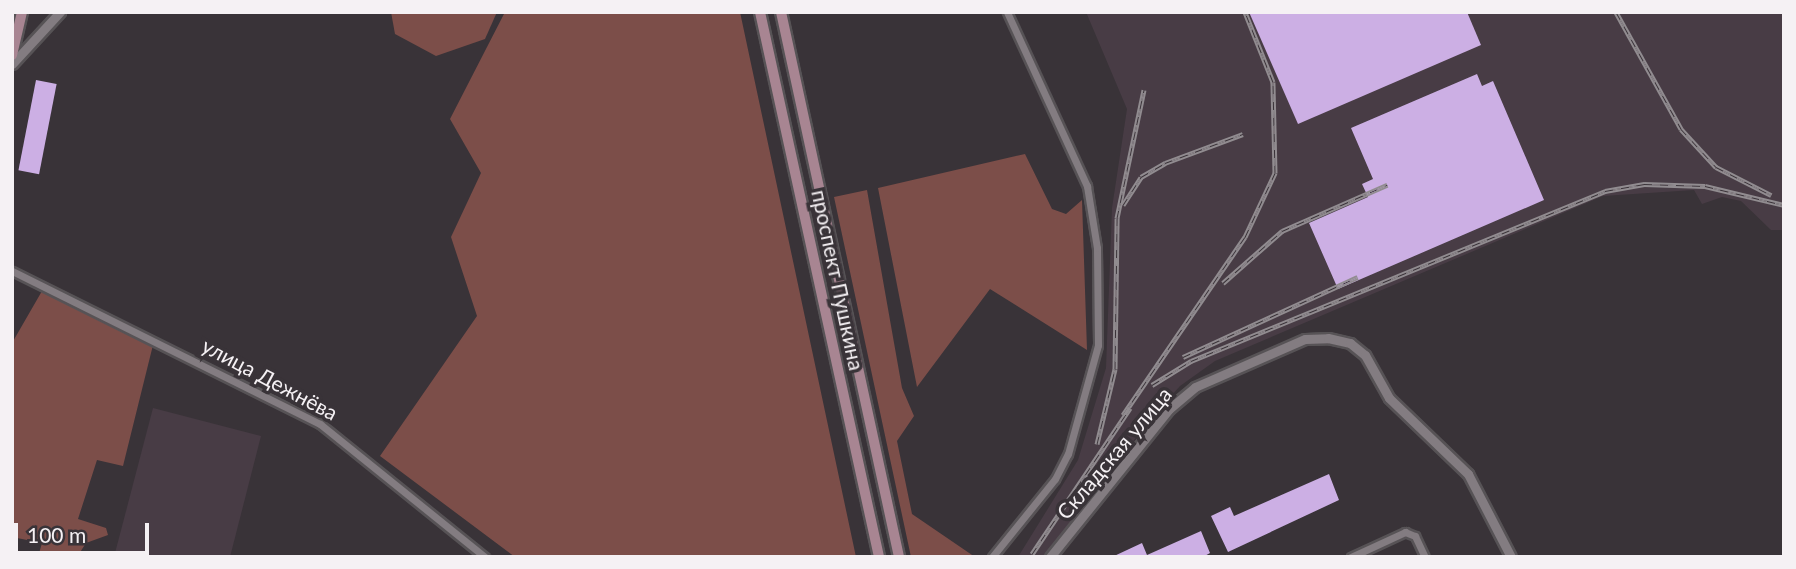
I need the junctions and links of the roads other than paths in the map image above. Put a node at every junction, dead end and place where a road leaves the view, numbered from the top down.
1 (22, 12) edge
2 (60, 12) edge
3 (760, 12) edge
4 (781, 12) edge
5 (1007, 12) edge
6 (12, 55) edge
7 (12, 64) edge
8 (12, 271) edge
9 (485, 557) edge
10 (879, 557) edge
11 (899, 557) edge
12 (992, 557) edge
13 (1050, 557) edge
14 (1351, 557) edge
15 (1425, 557) edge
16 (1511, 557) edge

1 - 6 main road
2 - 7 street
3 - 10 main road, проспект Пушкина
4 - 11 main road, проспект Пушкина
5 - 12 street
8 - 9 street, улица Дежнёва
13 - 16 street, Складская улица
14 - 15 street

